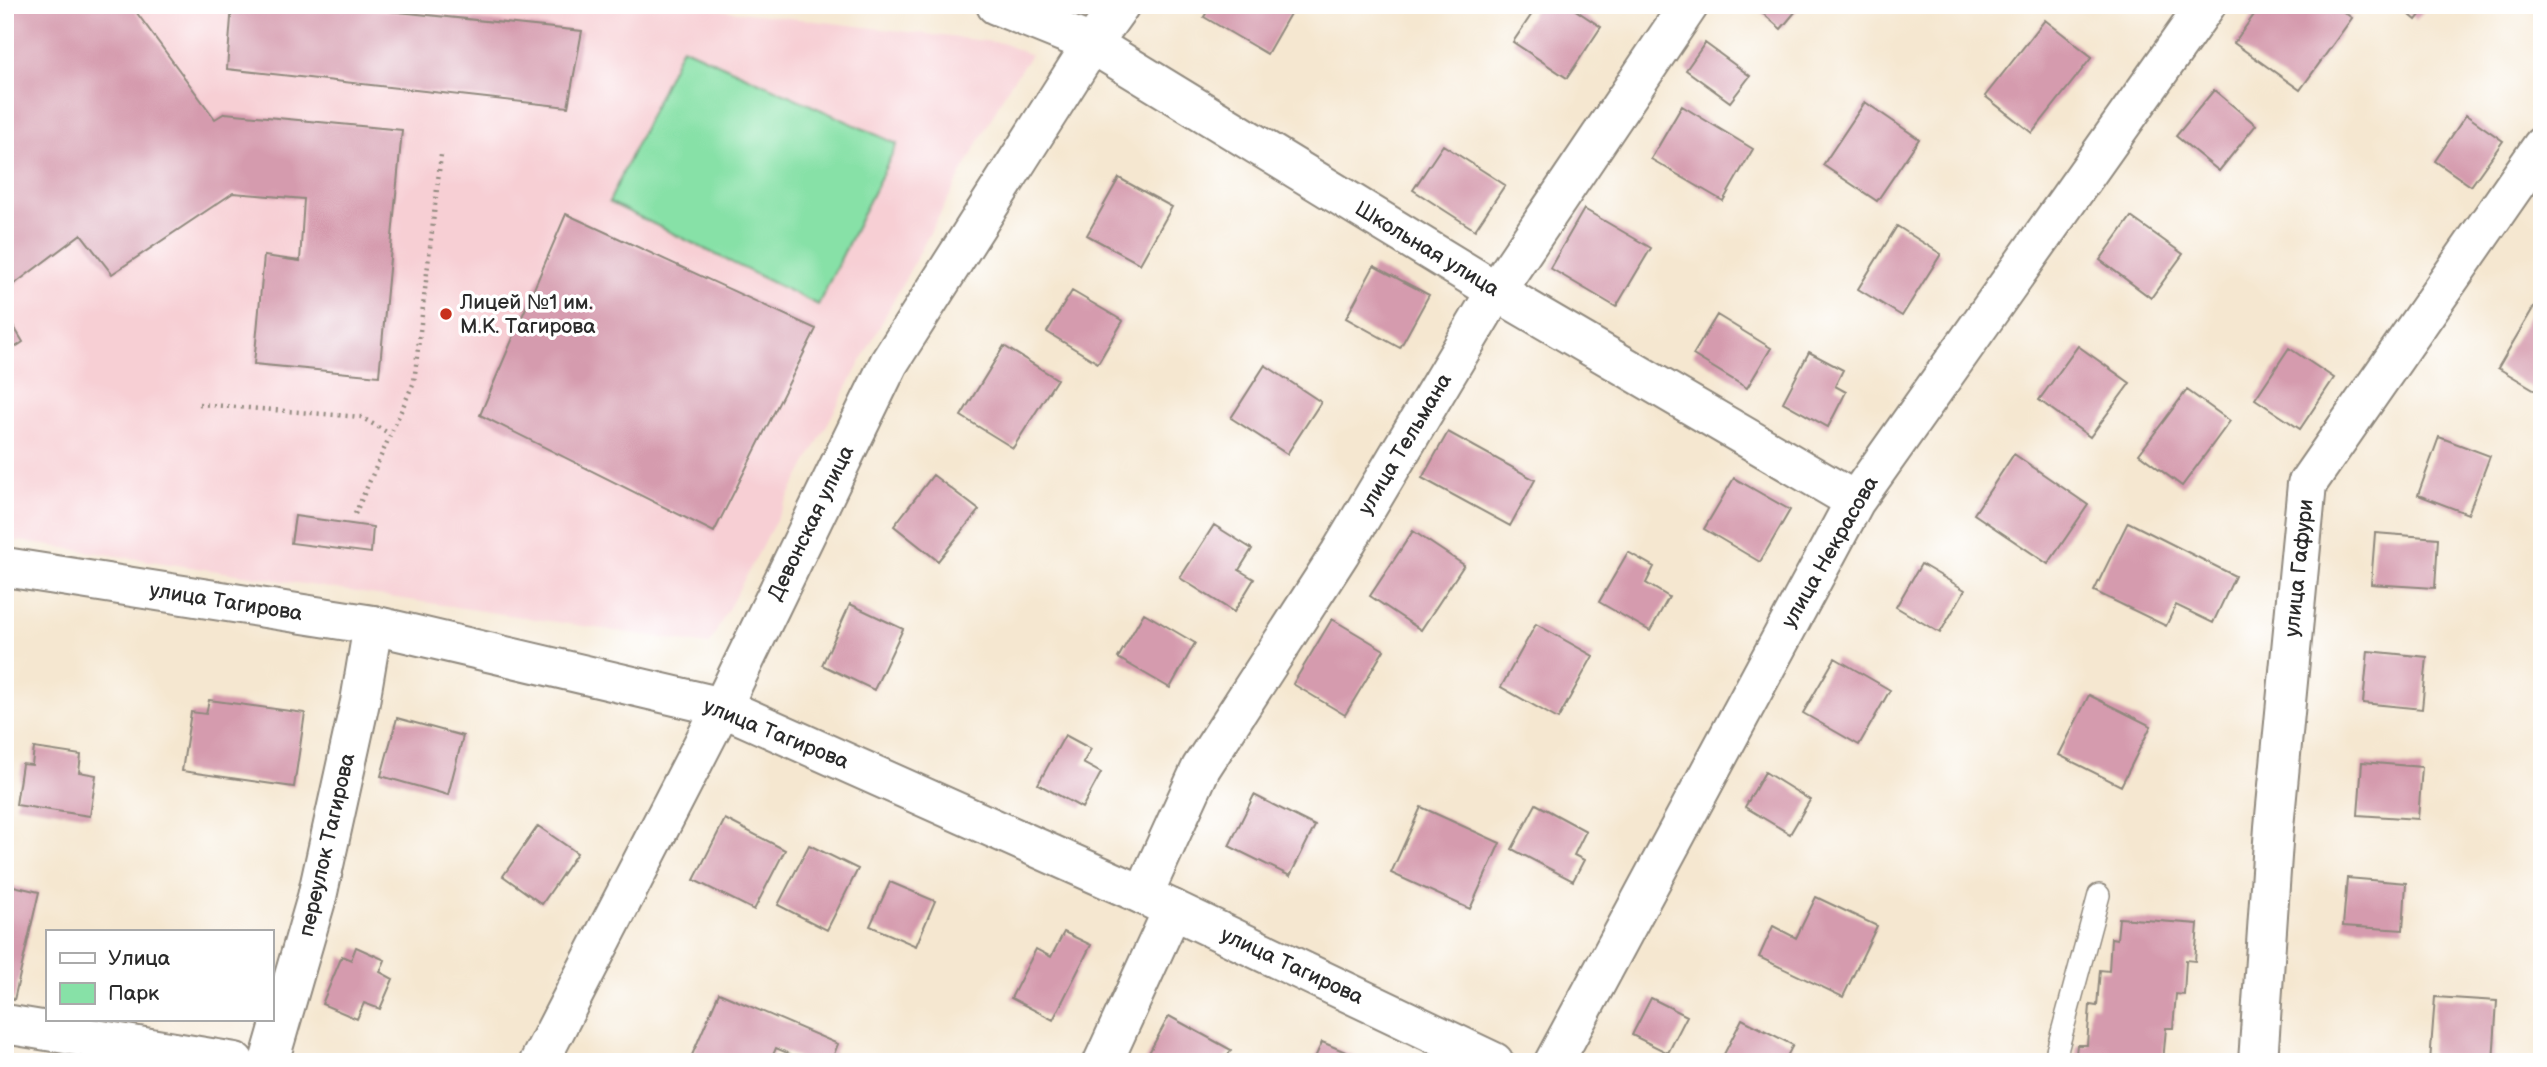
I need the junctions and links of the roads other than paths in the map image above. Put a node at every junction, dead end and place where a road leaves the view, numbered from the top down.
1 (996, 5) edge
2 (1120, 5) edge
3 (1689, 5) edge
4 (2206, 5) edge
5 (1092, 44) junction
6 (2542, 146) edge
7 (1496, 291) junction
8 (1854, 501) junction
9 (5, 567) edge
10 (373, 625) junction
11 (722, 707) junction
12 (2099, 895) dead end
13 (1158, 902) junction
14 (5, 1024) edge
15 (235, 1062) edge
16 (269, 1062) edge
17 (539, 1062) edge
18 (1102, 1062) edge
19 (1494, 1062) edge
20 (1554, 1062) edge
21 (2054, 1062) edge
22 (2259, 1062) edge

1 - 5 street, Школьная улица
2 - 5 street, Девонская улица
3 - 7 street, улица Тельмана
4 - 8 street, улица Некрасова
5 - 7 street, Школьная улица
5 - 11 street, Девонская улица
6 - 22 street, улица Гафури
7 - 8 street, Школьная улица
7 - 13 street, улица Тельмана
8 - 20 street, улица Некрасова
9 - 10 street, улица Тагирова
10 - 11 street, улица Тагирова
10 - 16 street, переулок Тагирова
11 - 13 street, улица Тагирова
11 - 17 street, Девонская улица
12 - 21 lane
13 - 18 street, улица Тельмана
13 - 19 street, улица Тагирова
14 - 15 street

